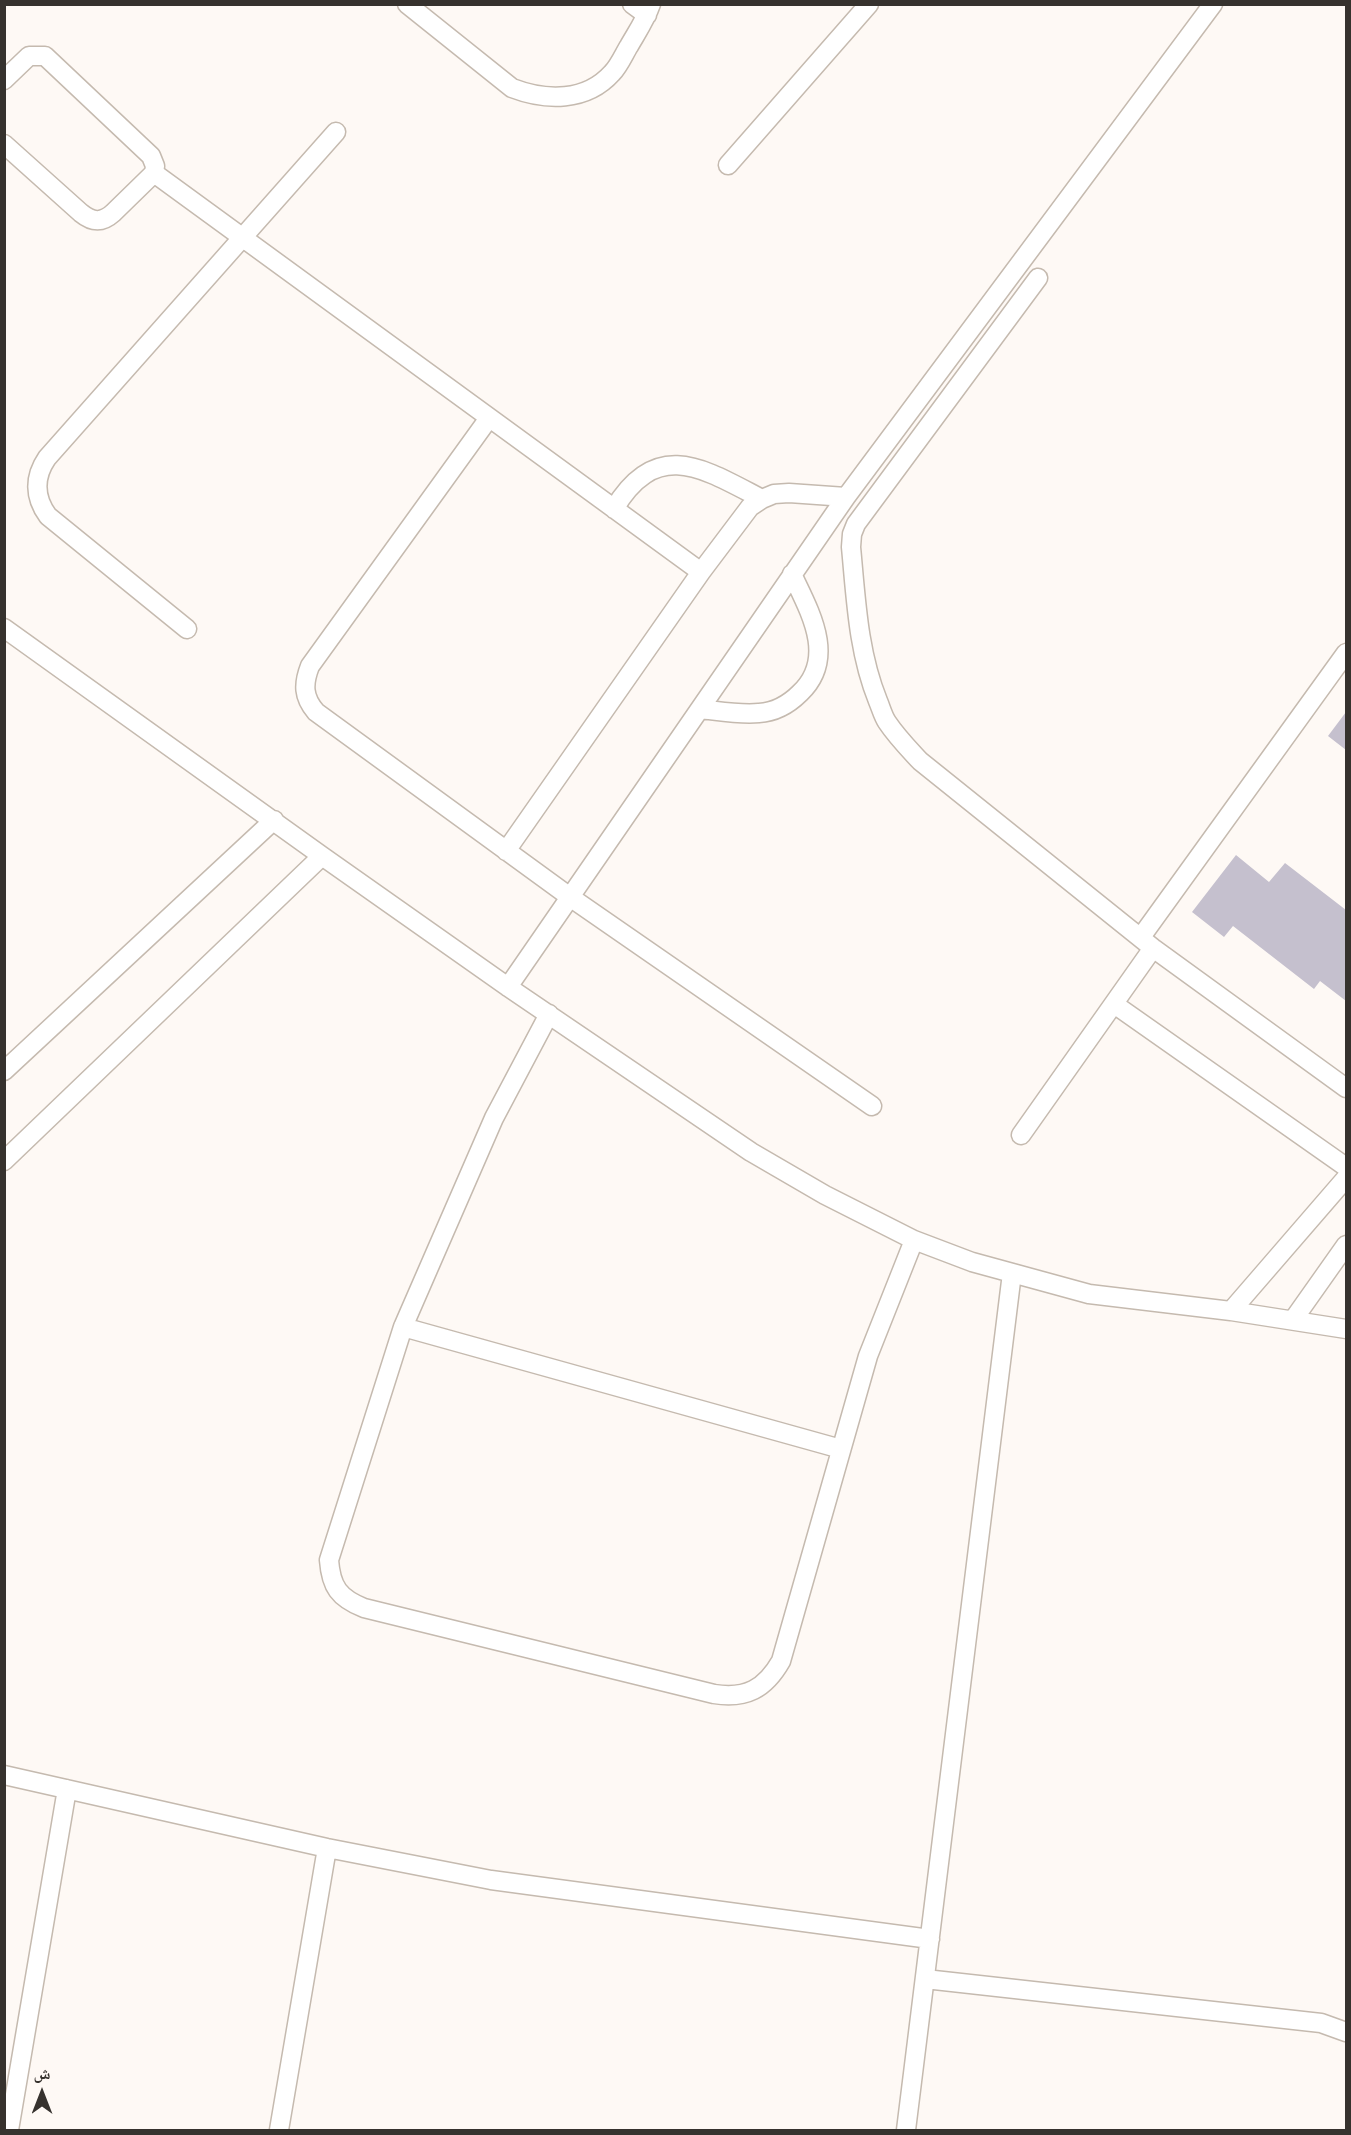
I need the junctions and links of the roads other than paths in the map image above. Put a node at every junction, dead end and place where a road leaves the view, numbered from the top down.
1 (407, 4) edge
2 (632, 4) edge
3 (1213, 4) edge
4 (865, 6) edge
5 (649, 10) edge
6 (4, 80) edge
7 (336, 132) dead end
8 (4, 144) edge
9 (728, 165) dead end
10 (154, 173) junction
11 (241, 236) junction
12 (1038, 278) dead end
13 (489, 418) junction
14 (846, 497) junction
15 (762, 499) junction
16 (614, 509) junction
17 (700, 572) junction
18 (792, 574) junction
19 (4, 628) edge
20 (187, 629) dead end
21 (1347, 653) edge
22 (700, 709) junction
23 (274, 820) junction
24 (506, 851) junction
25 (322, 856) junction
26 (570, 897) junction
27 (1147, 942) junction
28 (508, 987) junction
29 (1114, 1005) junction
30 (549, 1014) junction
31 (4, 1071) edge
32 (1347, 1088) edge
33 (872, 1106) dead end
34 (1022, 1135) dead end
35 (4, 1161) edge
36 (1347, 1167) edge
37 (1347, 1178) edge
38 (914, 1240) junction
39 (1347, 1245) edge
40 (1012, 1273) junction
41 (1231, 1311) junction
42 (1293, 1320) junction
43 (403, 1327) junction
44 (1347, 1329) edge
45 (841, 1449) junction
46 (4, 1775) edge
47 (67, 1789) junction
48 (327, 1848) junction
49 (930, 1939) junction
50 (925, 1979) junction
51 (1347, 2032) edge
52 (9, 2130) edge
53 (279, 2130) edge
54 (906, 2130) edge

1 - 5 lane
2 - 5 lane
3 - 14 lane
4 - 9 lane
6 - 10 lane
7 - 11 lane
8 - 10 lane
10 - 11 lane
11 - 13 lane
11 - 20 lane
12 - 27 lane
13 - 16 lane
13 - 24 lane
14 - 15 lane
14 - 18 lane
15 - 16 lane
15 - 17 lane
16 - 17 lane
17 - 24 lane
18 - 22 lane
18 - 22 lane
19 - 23 lane
21 - 27 lane
22 - 26 lane
23 - 25 lane
23 - 31 lane
24 - 26 lane
25 - 28 lane
25 - 35 lane
26 - 28 lane
26 - 33 lane
27 - 29 lane
27 - 32 lane
28 - 30 lane
29 - 34 lane
29 - 36 lane
30 - 38 lane
30 - 43 lane
37 - 41 lane
38 - 40 lane
38 - 45 lane
39 - 42 lane
40 - 41 lane
40 - 49 lane
41 - 42 lane
42 - 44 lane
43 - 45 lane
43 - 45 lane
46 - 47 lane
47 - 48 lane
47 - 52 lane
48 - 49 lane
48 - 53 lane
49 - 50 lane
50 - 51 lane
50 - 54 lane

